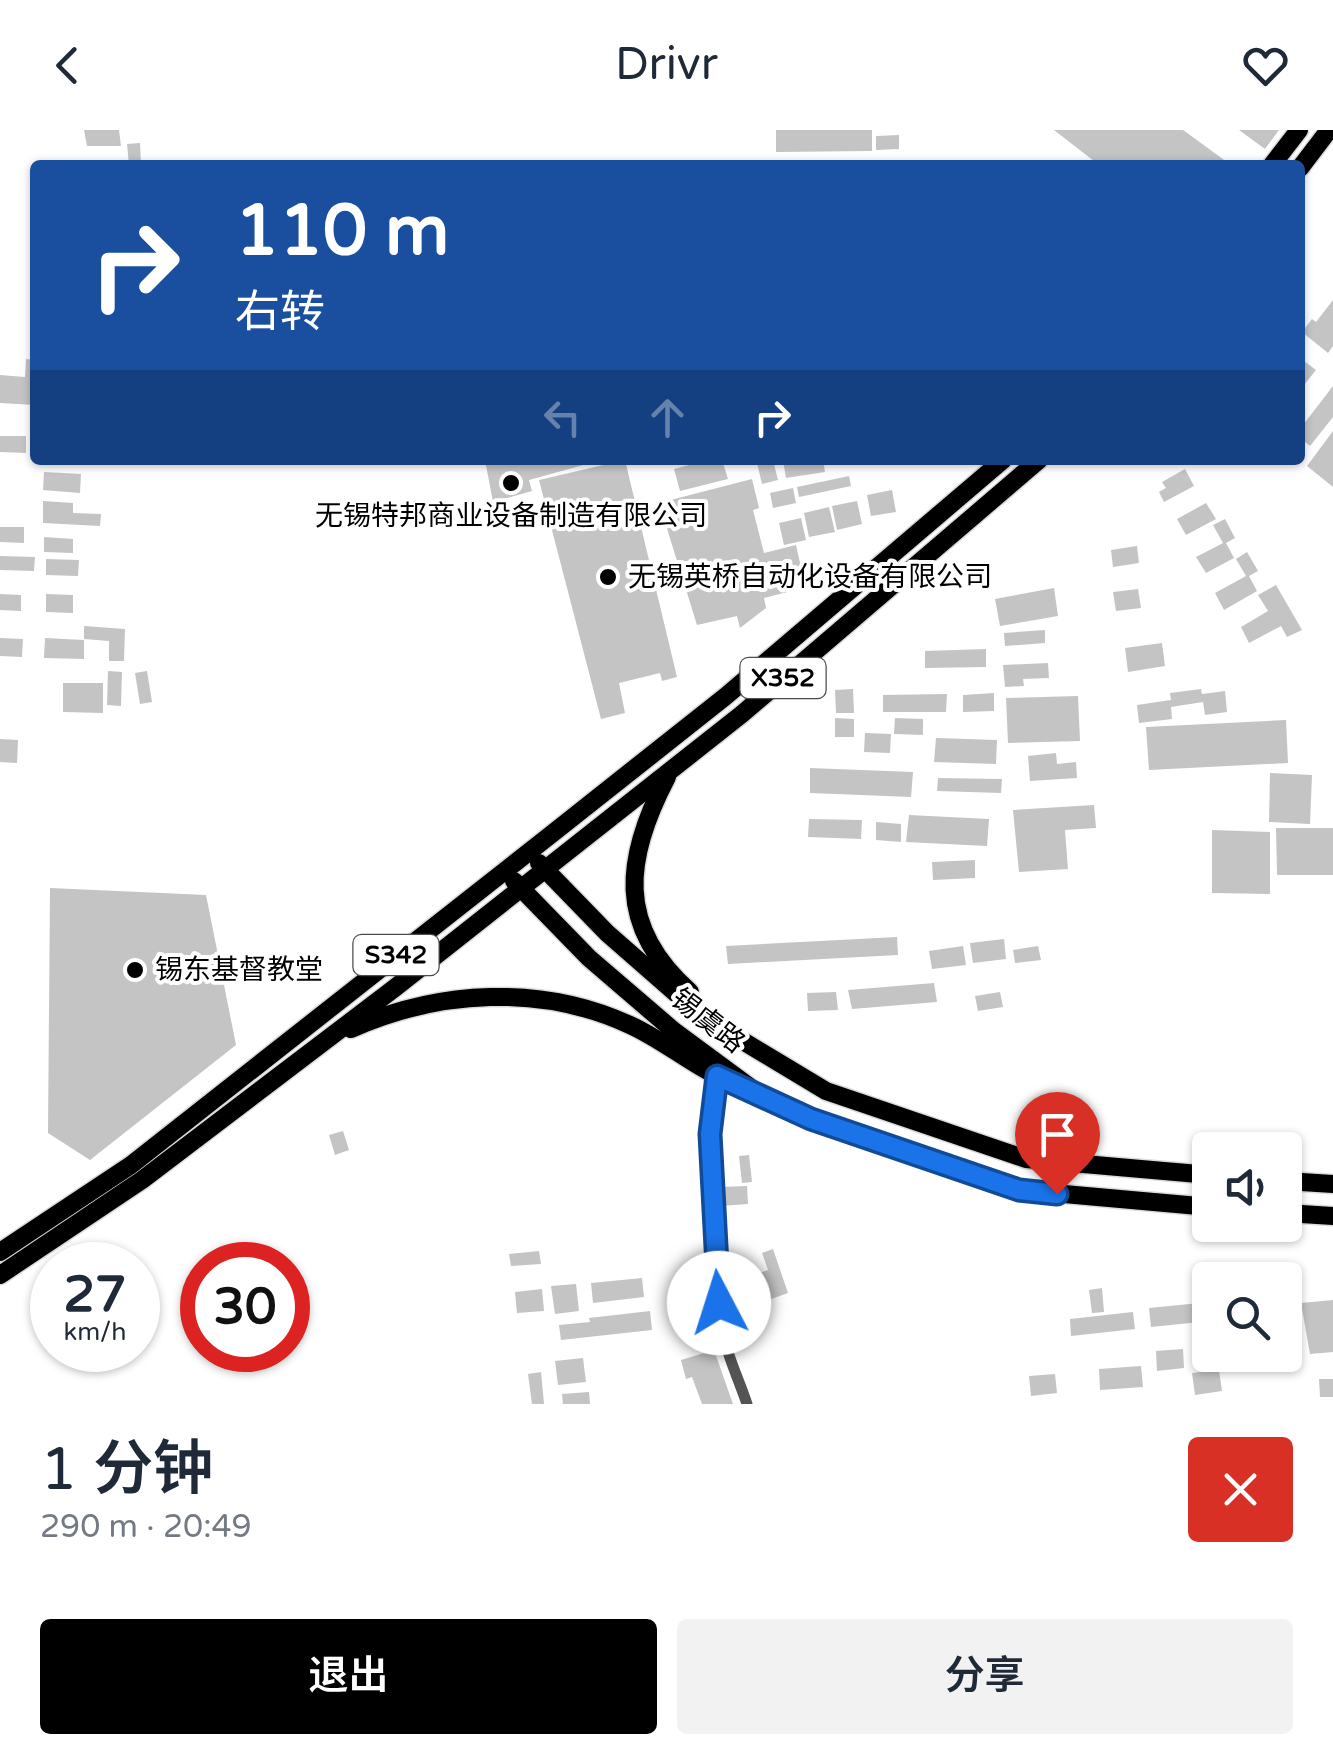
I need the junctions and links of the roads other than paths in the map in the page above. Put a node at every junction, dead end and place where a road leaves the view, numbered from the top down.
1 (1299, 130) edge
2 (1329, 130) edge
3 (1276, 160) edge
4 (1305, 161) edge
5 (997, 465) edge
6 (1033, 465) edge
7 (671, 769) junction
8 (530, 852) junction
9 (543, 869) junction
10 (505, 870) junction
11 (520, 888) junction
12 (323, 1042) junction
13 (762, 1054) junction
14 (717, 1076) junction
15 (766, 1099) junction
16 (1192, 1173) edge
17 (1302, 1182) edge
18 (1333, 1184) edge
19 (1192, 1205) edge
20 (1302, 1214) edge
21 (1333, 1216) edge
22 (0, 1252) edge
23 (0, 1275) edge
24 (748, 1404) edge

1 - 3 main road
2 - 4 main road
5 - 8 main road, X352
6 - 7 main road, X352
7 - 9 main road, X352
7 - 13 main road
8 - 9 main road, 锡虞路
8 - 10 main road, S342
9 - 11 main road, X352
9 - 13 main road, 锡虞路
10 - 11 main road, 锡虞路
10 - 22 main road, S342
11 - 12 main road, S342
11 - 15 main road, 锡虞路
12 - 14 main road
12 - 23 main road, S342
13 - 16 main road, 锡虞路
14 - 15 main road
14 - 24 street
15 - 19 main road, 锡虞路
17 - 18 main road
20 - 21 main road

